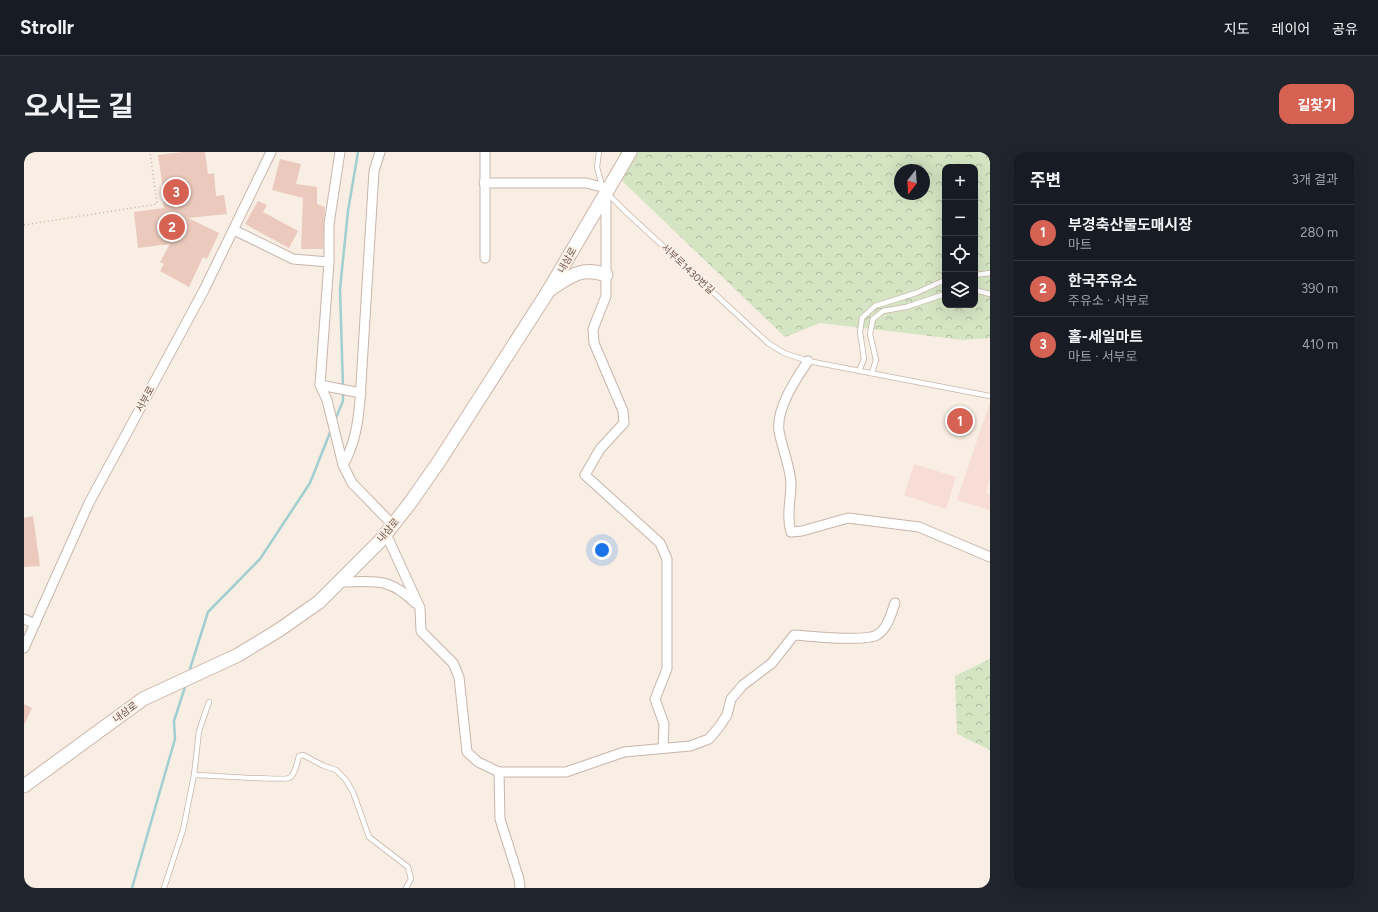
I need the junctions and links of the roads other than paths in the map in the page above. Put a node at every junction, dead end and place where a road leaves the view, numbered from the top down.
1 (271, 152) edge
2 (340, 152) edge
3 (380, 152) edge
4 (485, 152) edge
5 (598, 152) edge
6 (630, 152) edge
7 (484, 184) junction
8 (604, 190) junction
9 (234, 230) junction
10 (485, 258) dead end
11 (329, 262) junction
12 (990, 273) edge
13 (606, 275) junction
14 (978, 275) edge
15 (942, 281) edge
16 (548, 291) junction
17 (978, 291) edge
18 (990, 294) edge
19 (942, 295) edge
20 (808, 361) junction
21 (859, 371) junction
22 (872, 373) junction
23 (323, 386) junction
24 (361, 393) junction
25 (990, 396) edge
26 (344, 465) junction
27 (389, 529) junction
28 (990, 557) edge
29 (339, 582) junction
30 (895, 603) dead end
31 (420, 608) junction
32 (24, 620) edge
33 (35, 624) junction
34 (24, 648) edge
35 (209, 702) dead end
36 (663, 748) junction
37 (499, 772) junction
38 (194, 775) junction
39 (24, 786) edge
40 (164, 888) edge
41 (406, 888) edge
42 (520, 888) edge

1 - 9 street, 서부로
2 - 11 street
3 - 24 street
4 - 7 street
5 - 8 lane
6 - 8 main road, 내삼로
7 - 8 street
7 - 10 street
8 - 13 street
8 - 16 main road, 내삼로
8 - 20 lane, 서부로1430번길
9 - 11 street
9 - 33 street, 서부로
11 - 23 street
12 - 14 lane
13 - 16 main road
13 - 36 street
15 - 21 lane
16 - 27 main road, 내삼로
17 - 18 lane
19 - 22 lane
20 - 21 lane, 서부로1430번길
20 - 28 street
21 - 22 lane, 서부로1430번길
22 - 25 lane, 서부로1430번길
23 - 24 street
23 - 26 street
24 - 26 street
26 - 27 street
27 - 29 main road, 내삼로
27 - 31 street
29 - 31 street
29 - 39 main road, 내삼로
30 - 36 street
31 - 37 street
32 - 33 street
33 - 34 street, 서부로
35 - 38 lane
36 - 37 street
37 - 42 street
38 - 40 lane
38 - 41 lane

